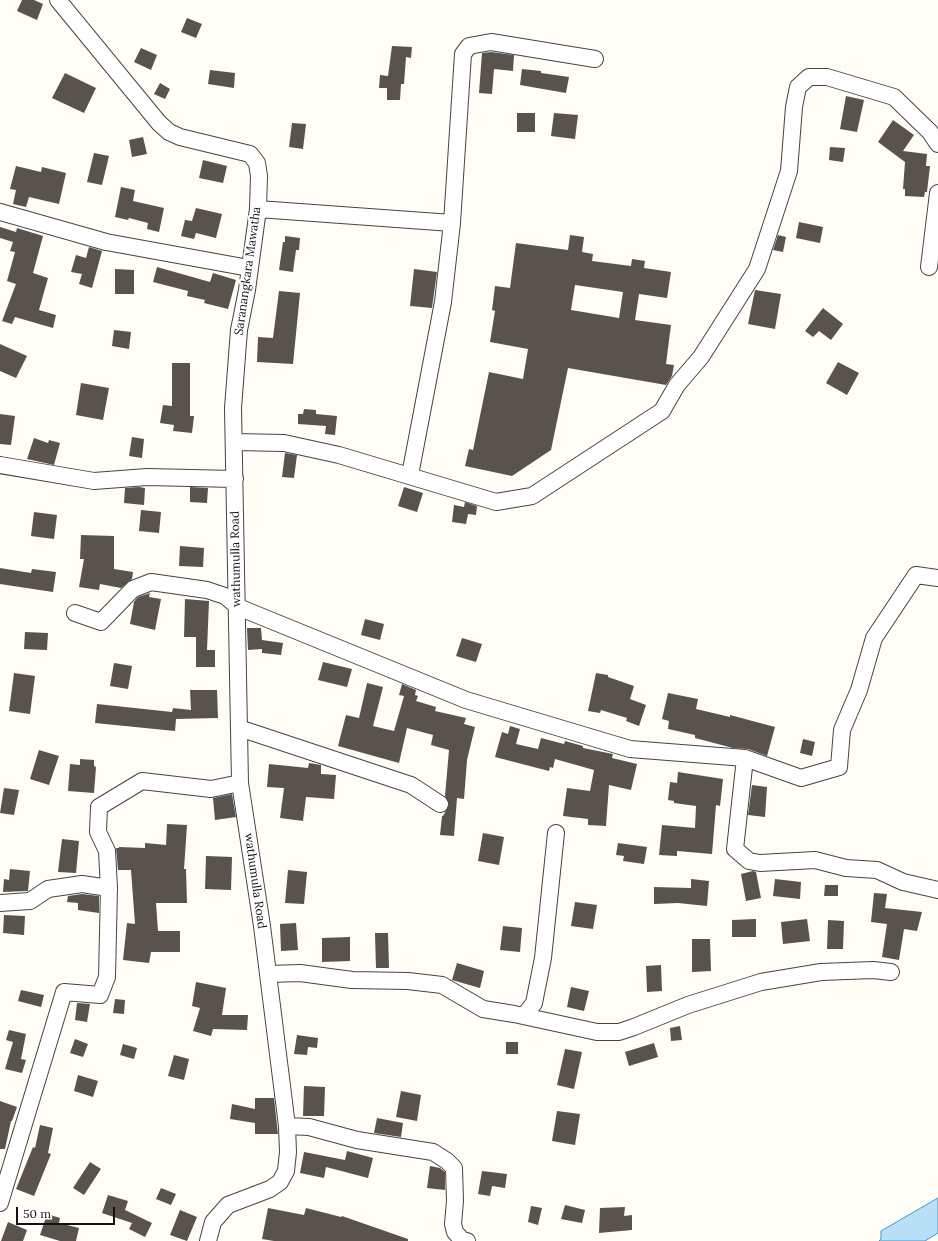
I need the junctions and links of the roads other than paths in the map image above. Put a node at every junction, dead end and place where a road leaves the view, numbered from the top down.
1 (58, 0) edge
2 (594, 58) dead end
3 (938, 144) edge
4 (938, 193) edge
5 (258, 209) junction
6 (0, 212) edge
7 (452, 223) junction
8 (929, 267) dead end
9 (249, 268) junction
10 (234, 442) junction
11 (0, 465) edge
12 (410, 475) junction
13 (235, 479) junction
14 (938, 578) edge
15 (238, 607) junction
16 (75, 613) dead end
17 (239, 728) junction
18 (745, 758) junction
19 (240, 783) junction
20 (440, 804) dead end
21 (556, 833) dead end
22 (109, 888) junction
23 (938, 890) edge
24 (0, 903) edge
25 (891, 972) dead end
26 (268, 974) junction
27 (524, 1016) junction
28 (287, 1126) junction
29 (0, 1203) edge
30 (208, 1241) edge
31 (467, 1241) edge

1 - 5 street, Saranangkara Mawatha
2 - 7 street
3 - 12 street
4 - 8 street
5 - 7 street
5 - 9 street, Saranangkara Mawatha
6 - 9 street
7 - 12 street
9 - 10 street, Saranangkara Mawatha
10 - 12 street
10 - 13 street, Saranangkara Mawatha
11 - 13 street
13 - 15 street, wathumulla Road
14 - 18 street
15 - 16 street
15 - 17 street, wathumulla Road
15 - 18 street
17 - 19 street, wathumulla Road
17 - 20 street
18 - 23 street
19 - 22 street
19 - 26 street, wathumulla Road
21 - 27 street
22 - 24 street
22 - 29 street
25 - 27 street
26 - 27 street
26 - 28 street, wathumulla Road
28 - 30 street, wathumulla Road
28 - 31 street

